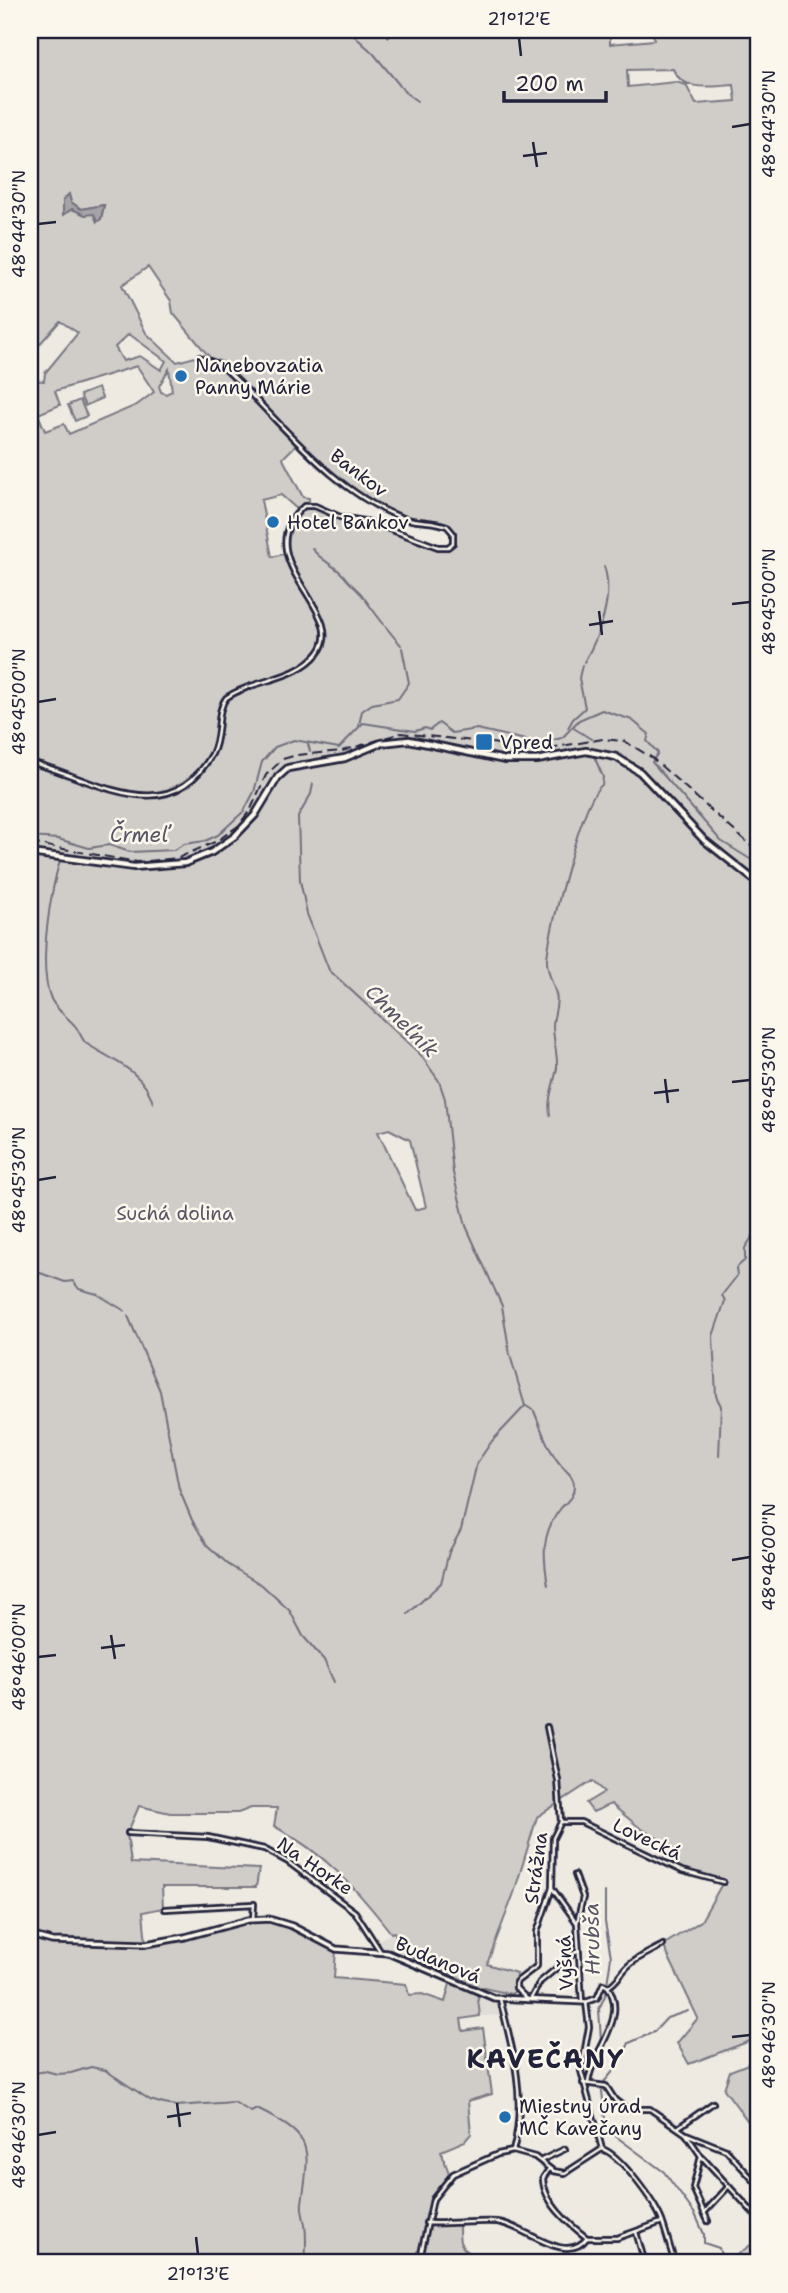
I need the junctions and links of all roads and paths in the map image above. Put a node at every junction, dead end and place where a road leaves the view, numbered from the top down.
1 (199, 357) dead end
2 (30, 762) edge
3 (30, 853) edge
4 (758, 883) edge
5 (547, 1727) dead end
6 (561, 1822) junction
7 (128, 1833) dead end
8 (575, 1875) dead end
9 (723, 1882) dead end
10 (552, 1888) junction
11 (165, 1909) dead end
12 (253, 1919) junction
13 (577, 1923) junction
14 (30, 1935) edge
15 (663, 1945) dead end
16 (578, 1950) junction
17 (380, 1951) junction
18 (608, 1987) junction
19 (500, 1999) junction
20 (529, 2000) junction
21 (584, 2002) junction
22 (583, 2083) junction
23 (588, 2084) junction
24 (713, 2103) dead end
25 (679, 2127) junction
26 (686, 2134) junction
27 (565, 2149) dead end
28 (602, 2149) junction
29 (513, 2151) junction
30 (701, 2156) junction
31 (542, 2160) junction
32 (549, 2169) junction
33 (758, 2185) edge
34 (728, 2187) junction
35 (704, 2213) junction
36 (758, 2218) edge
37 (708, 2221) dead end
38 (662, 2222) junction
39 (426, 2223) junction
40 (636, 2232) junction
41 (587, 2238) junction
42 (419, 2263) edge
43 (645, 2263) edge
44 (675, 2263) edge

1 - 2 street, Bankov
3 - 4 main road
5 - 6 street, Strážna
6 - 9 street, Lovecká
6 - 10 street, Strážna
7 - 17 street, Na Horke
8 - 13 street
10 - 13 street, Vyšná
10 - 20 street, Strážna
11 - 12 street
12 - 14 street, Budanová
12 - 17 street, Budanová
13 - 16 street, Vyšná
15 - 18 street
16 - 20 street
16 - 21 street, Vyšná
17 - 19 street, Budanová
18 - 21 street
18 - 23 street
19 - 20 street, Budanová
19 - 29 street
20 - 21 street, Budanová
21 - 22 street, Vyšná
22 - 23 street
22 - 28 street, Vyšná
23 - 25 street
24 - 25 street
25 - 26 street
26 - 30 street
26 - 33 street
27 - 31 street
28 - 32 street
28 - 38 street
29 - 31 street
29 - 39 street
30 - 34 street
30 - 35 street
31 - 32 street
32 - 41 street
34 - 35 street
34 - 36 street
35 - 37 street
38 - 40 street
38 - 44 street
39 - 41 street
39 - 42 street
40 - 41 street
40 - 43 street

